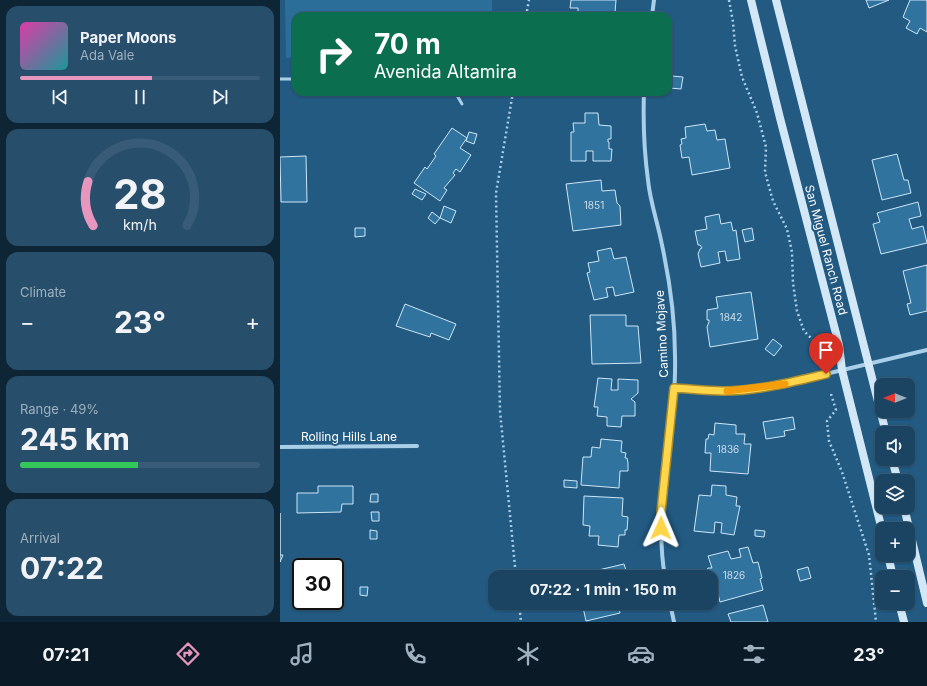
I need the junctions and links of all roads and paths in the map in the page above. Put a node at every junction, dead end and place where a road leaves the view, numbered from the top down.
1 (529, 0) edge
2 (654, 0) edge
3 (729, 0) edge
4 (751, 0) edge
5 (776, 0) edge
6 (527, 12) edge
7 (652, 12) edge
8 (280, 79) edge
9 (292, 79) edge
10 (457, 96) edge
11 (512, 96) edge
12 (644, 96) edge
13 (462, 104) dead end
14 (927, 350) edge
15 (822, 358) dead end
16 (869, 364) junction
17 (842, 370) junction
18 (674, 388) junction
19 (831, 394) dead end
20 (884, 426) edge
21 (417, 446) dead end
22 (280, 447) edge
23 (906, 514) edge
24 (880, 522) edge
25 (515, 570) edge
26 (664, 570) edge
27 (927, 603) edge
28 (520, 610) edge
29 (671, 610) edge
30 (901, 610) edge
31 (521, 622) edge
32 (674, 622) edge
33 (876, 622) edge
34 (904, 622) edge

1 - 6 path
2 - 7 street
3 - 15 path
4 - 17 street, San Miguel Ranch Road
5 - 16 street, San Miguel Ranch Road
8 - 9 lane
10 - 13 lane
11 - 25 path
12 - 18 street, Camino Mojave
14 - 16 street
16 - 17 street
16 - 20 street, San Miguel Ranch Road
17 - 18 street
17 - 24 street, San Miguel Ranch Road
18 - 26 street, Camino Mojave
19 - 33 path
21 - 22 street, Rolling Hills Lane
23 - 27 street
28 - 31 path
29 - 32 street
30 - 34 street

